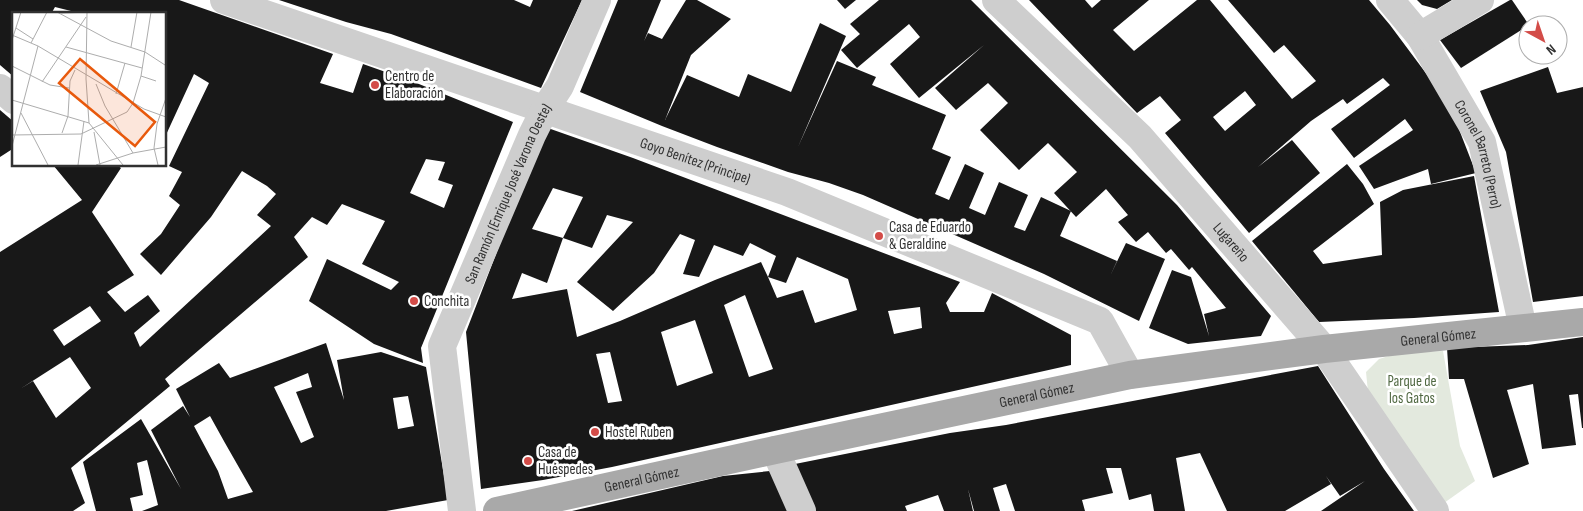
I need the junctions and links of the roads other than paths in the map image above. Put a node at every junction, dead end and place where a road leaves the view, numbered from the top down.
1 (224, 0) edge
2 (597, 0) edge
3 (996, 0) edge
4 (1390, 0) edge
5 (1480, 0) edge
6 (1420, 36) junction
7 (0, 88) edge
8 (12, 98) edge
9 (545, 109) junction
10 (1583, 322) edge
11 (1523, 328) junction
12 (1373, 344) junction
13 (1324, 349) junction
14 (1130, 375) junction
15 (1351, 388) junction
16 (775, 450) junction
17 (462, 511) edge
18 (497, 511) edge
19 (802, 511) edge
20 (1435, 511) edge

1 - 9 street, Goyo Benítez (Principe)
2 - 9 street, San Ramón (Enrique José Varona Oeste)
3 - 13 street, Lugareño
4 - 6 street, Coronel Barreto (Perro)
5 - 6 street
6 - 11 street, Coronel Barreto (Perro)
7 - 8 street
9 - 14 street, Goyo Benítez (Principe)
9 - 17 street, San Ramón (Enrique José Varona Oeste)
10 - 11 main road, General Gómez
11 - 12 main road, General Gómez
12 - 13 main road, General Gómez
12 - 15 street
13 - 14 main road, General Gómez
13 - 15 street, Lugareño
14 - 16 main road, General Gómez
15 - 20 street, Lugareño
16 - 18 main road, General Gómez
16 - 19 street

